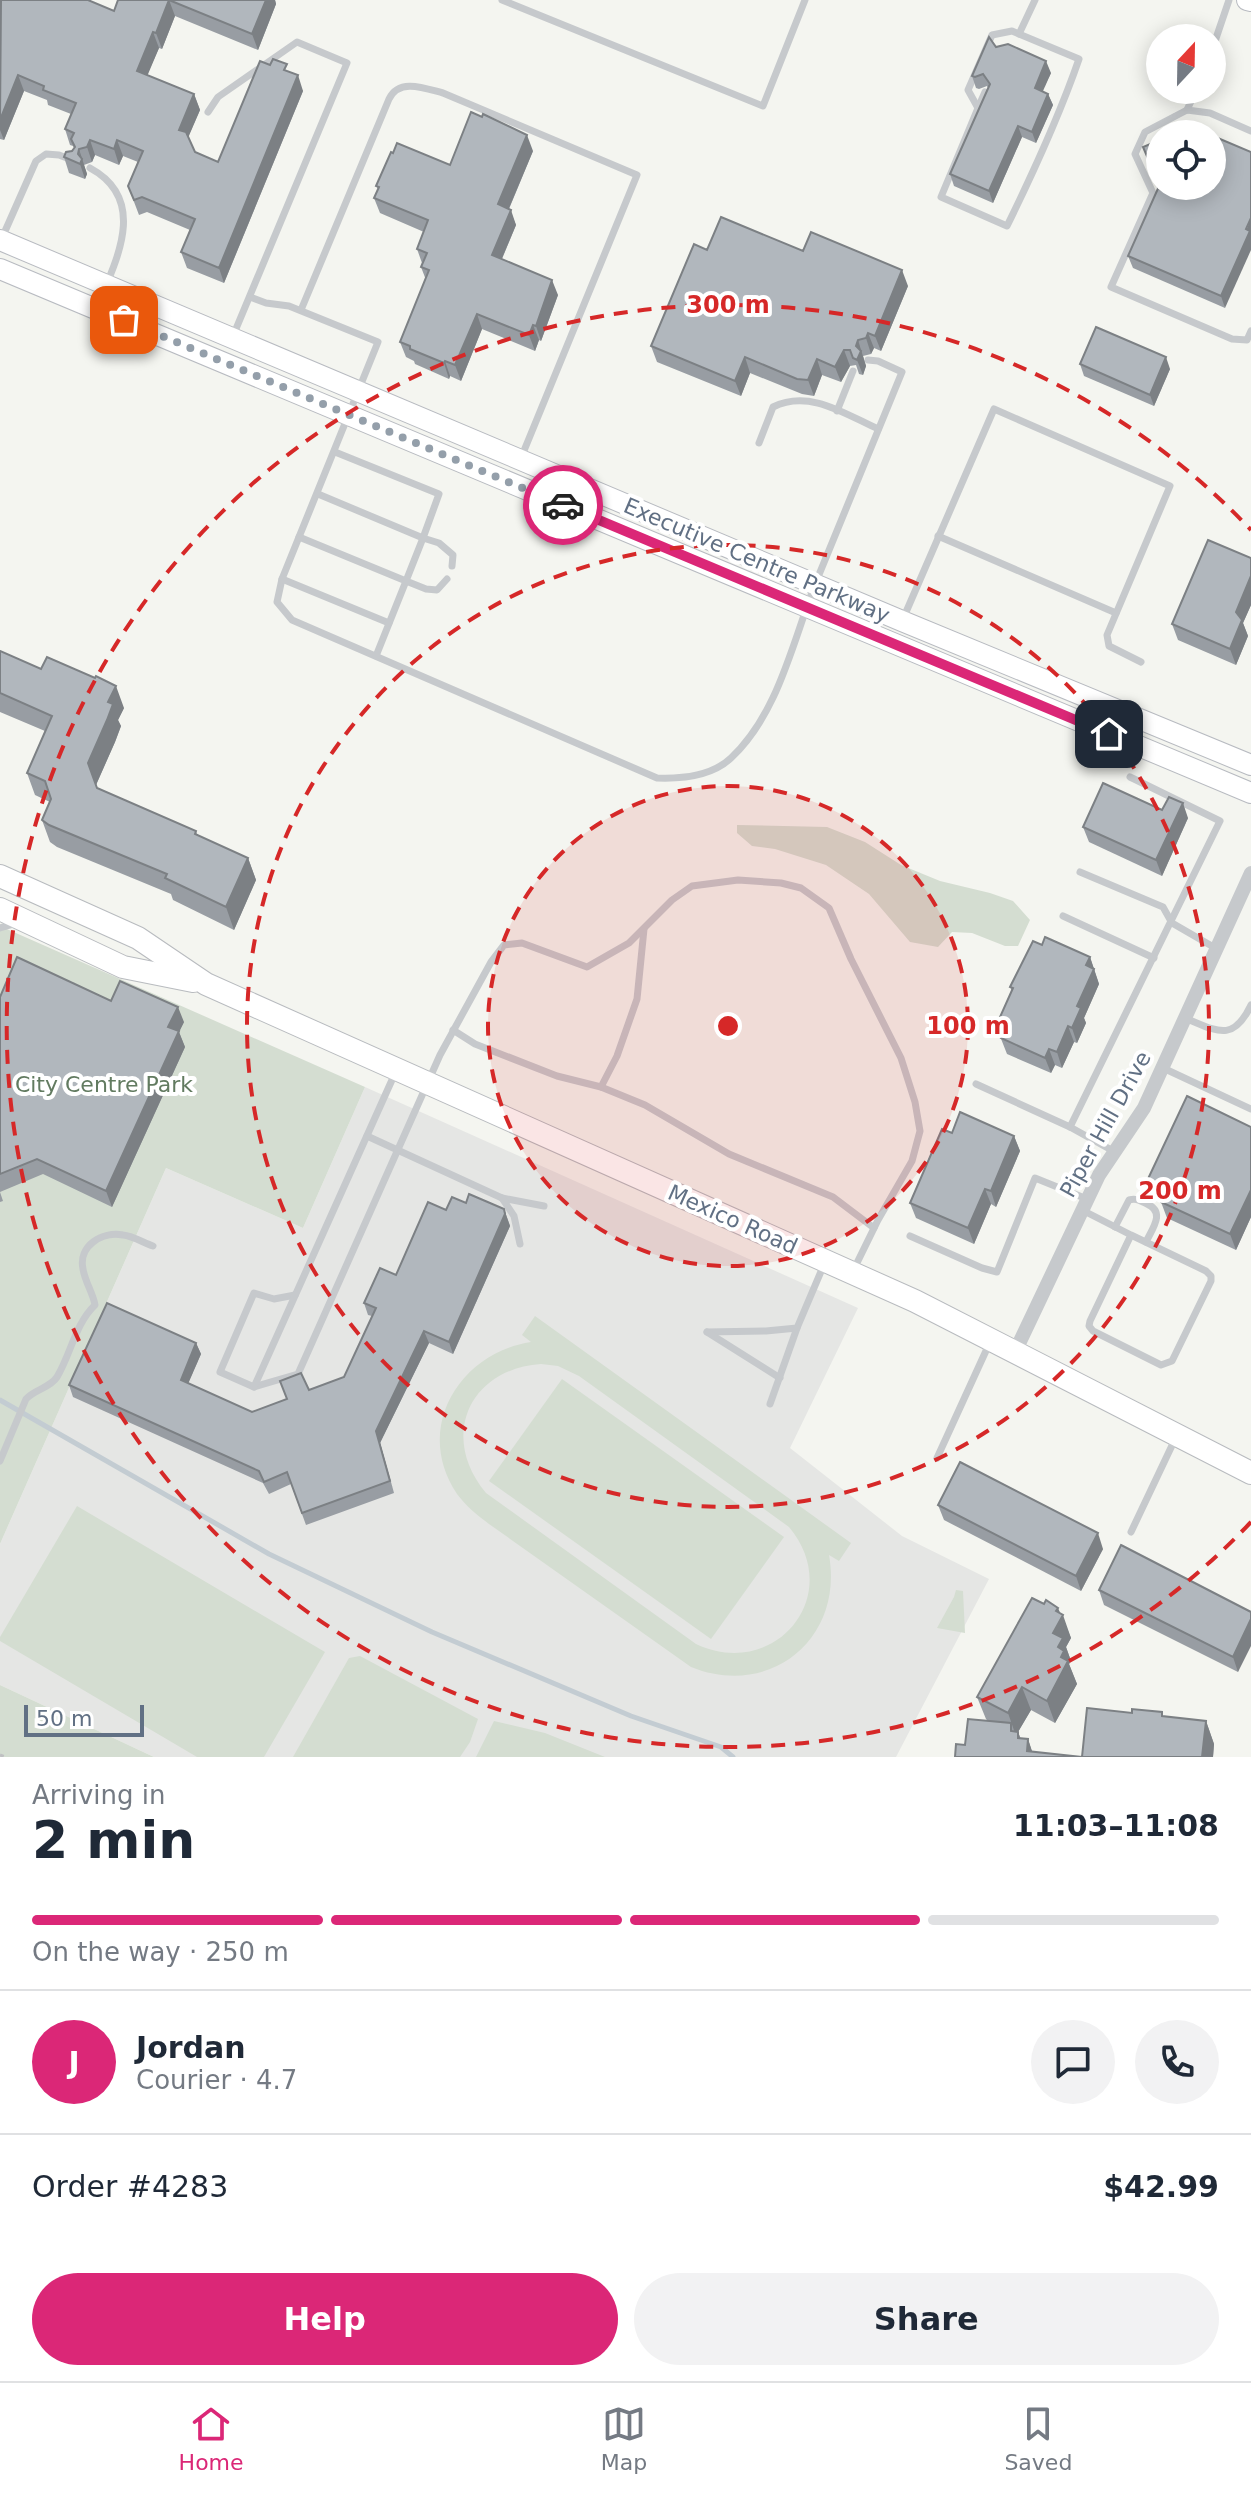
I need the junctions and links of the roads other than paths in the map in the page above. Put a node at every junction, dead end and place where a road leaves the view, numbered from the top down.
1 (502, 0) edge
2 (805, 0) edge
3 (1035, 0) edge
4 (1229, 0) edge
5 (1221, 24) edge
6 (1016, 32) junction
7 (1007, 42) edge
8 (985, 92) edge
9 (1190, 104) edge
10 (978, 108) junction
11 (1187, 110) junction
12 (208, 112) dead end
13 (1251, 131) edge
14 (74, 161) edge
15 (90, 168) dead end
16 (1, 240) edge
17 (0, 269) edge
18 (106, 285) junction
19 (250, 297) junction
20 (96, 309) junction
21 (301, 310) junction
22 (1251, 331) edge
23 (232, 338) junction
24 (868, 360) dead end
25 (853, 371) edge
26 (359, 391) junction
27 (837, 411) junction
28 (349, 415) junction
29 (878, 429) junction
30 (759, 443) dead end
31 (335, 452) junction
32 (520, 460) junction
33 (318, 494) junction
34 (938, 536) junction
35 (299, 537) junction
36 (423, 538) junction
37 (452, 566) dead end
38 (282, 579) junction
39 (447, 579) dead end
40 (406, 581) junction
41 (815, 584) junction
42 (806, 607) junction
43 (1116, 613) junction
44 (902, 621) junction
45 (389, 623) junction
46 (376, 656) junction
47 (1141, 662) dead end
48 (1251, 765) edge
49 (1130, 777) dead end
50 (1251, 793) edge
51 (1080, 872) dead end
52 (1251, 873) edge
53 (0, 876) edge
54 (0, 909) edge
55 (1063, 916) dead end
56 (26, 921) junction
57 (1172, 923) junction
58 (644, 927) junction
59 (0, 928) edge
60 (1217, 949) junction
61 (1154, 958) junction
62 (206, 984) junction
63 (1251, 1005) edge
64 (1185, 1018) junction
65 (453, 1030) junction
66 (1163, 1068) junction
67 (397, 1069) junction
68 (427, 1083) junction
69 (976, 1084) dead end
70 (601, 1087) junction
71 (1251, 1109) edge
72 (1070, 1127) junction
73 (367, 1136) junction
74 (397, 1150) junction
75 (1115, 1152) junction
76 (502, 1198) junction
77 (1085, 1204) junction
78 (544, 1206) dead end
79 (1115, 1227) junction
80 (874, 1228) junction
81 (1131, 1235) junction
82 (910, 1236) dead end
83 (1146, 1242) junction
84 (520, 1244) dead end
85 (153, 1246) dead end
86 (826, 1260) junction
87 (852, 1272) junction
88 (295, 1295) junction
89 (797, 1328) junction
90 (991, 1340) junction
91 (1015, 1352) junction
92 (780, 1378) junction
93 (254, 1387) junction
94 (770, 1404) dead end
95 (1177, 1435) junction
96 (937, 1458) dead end
97 (0, 1461) edge
98 (1251, 1473) edge
99 (1131, 1532) dead end

1 - 2 lane
3 - 6 lane
4 - 5 lane
6 - 7 lane
6 - 10 lane
6 - 10 lane
8 - 10 lane
9 - 11 lane
11 - 13 lane
11 - 22 lane
12 - 19 lane
14 - 16 lane
15 - 18 lane
16 - 18 street, Executive Centre Parkway
17 - 20 street, Executive Centre Parkway
18 - 20 lane
18 - 23 street, Executive Centre Parkway
19 - 21 lane
19 - 23 lane
20 - 28 street, Executive Centre Parkway
21 - 26 lane
21 - 32 lane
23 - 26 street, Executive Centre Parkway
24 - 29 lane
25 - 27 lane
26 - 28 lane
26 - 32 street, Executive Centre Parkway
27 - 29 lane
27 - 30 lane
28 - 31 lane
28 - 42 street, Executive Centre Parkway
29 - 41 lane
31 - 33 lane
31 - 36 lane
32 - 41 street, Executive Centre Parkway
33 - 35 lane
33 - 36 lane
34 - 43 lane
34 - 43 lane
34 - 44 lane
35 - 38 lane
35 - 40 lane
36 - 37 lane
36 - 40 lane
38 - 45 lane
38 - 46 lane
39 - 40 lane
40 - 45 lane
41 - 42 lane
41 - 44 street, Executive Centre Parkway
42 - 46 lane
42 - 50 street, Executive Centre Parkway
43 - 47 lane
44 - 48 street, Executive Centre Parkway
45 - 46 lane
49 - 57 lane
51 - 57 lane
52 - 60 street, Piper Hill Drive
53 - 62 main road, Mexico Road
54 - 56 main road, Mexico Road
55 - 61 lane
56 - 59 lane
56 - 62 main road, Mexico Road
57 - 60 lane
57 - 61 lane
58 - 65 lane
58 - 70 lane
58 - 80 lane
60 - 64 street, Piper Hill Drive
61 - 72 lane
62 - 67 main road, Mexico Road
63 - 64 lane
64 - 66 street, Piper Hill Drive
65 - 68 lane
65 - 70 lane
66 - 71 lane
66 - 75 street, Piper Hill Drive
67 - 68 main road, Mexico Road
67 - 73 lane
68 - 74 lane
68 - 86 main road, Mexico Road
69 - 72 lane
70 - 80 lane
72 - 75 lane
73 - 74 lane
73 - 88 lane
74 - 76 lane
74 - 93 lane
75 - 77 street, Piper Hill Drive
76 - 78 lane
76 - 84 lane
77 - 79 lane
77 - 82 lane
77 - 91 street, Piper Hill Drive
79 - 81 lane
79 - 83 lane
80 - 87 lane
81 - 83 lane
81 - 83 lane
85 - 97 lane
86 - 87 main road, Mexico Road
86 - 89 lane
87 - 90 main road, Mexico Road
88 - 93 lane
88 - 93 lane
89 - 92 lane
89 - 92 lane
90 - 91 main road, Mexico Road
90 - 96 lane
91 - 95 main road, Mexico Road
92 - 94 lane
95 - 98 main road, Mexico Road
95 - 99 lane

